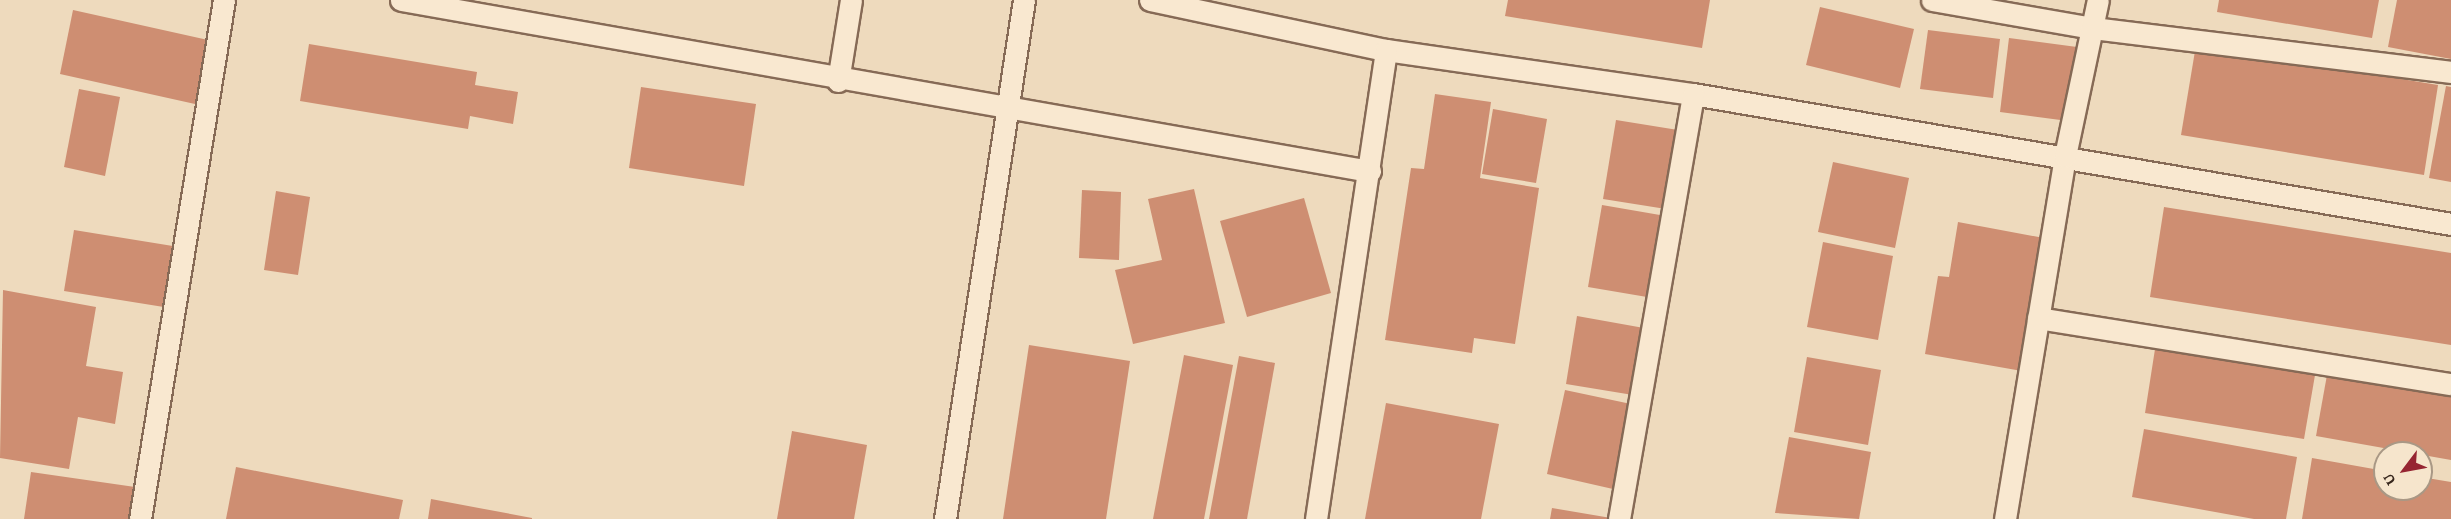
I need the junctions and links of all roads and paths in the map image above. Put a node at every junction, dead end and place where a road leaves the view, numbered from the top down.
1 (224, 0) edge
2 (401, 0) edge
3 (851, 0) edge
4 (1024, 0) edge
5 (1150, 0) edge
6 (1932, 0) edge
7 (2098, 0) edge
8 (2093, 28) junction
9 (1386, 50) junction
10 (2451, 72) edge
11 (838, 81) junction
12 (1693, 94) junction
13 (1006, 104) junction
14 (2065, 156) junction
15 (1370, 171) junction
16 (2451, 224) edge
17 (2038, 318) junction
18 (2451, 384) edge
19 (140, 519) edge
20 (945, 519) edge
21 (1317, 519) edge
22 (1619, 519) edge
23 (2005, 519) edge

1 - 19 lane
2 - 11 lane
3 - 11 lane
4 - 13 lane
5 - 9 lane
6 - 8 lane
7 - 8 lane
8 - 10 lane
8 - 14 lane
9 - 12 lane
9 - 15 lane
11 - 13 lane
12 - 14 lane
12 - 22 lane
13 - 15 lane
13 - 20 lane
14 - 16 lane
14 - 17 lane
15 - 21 lane
17 - 18 lane
17 - 23 lane

